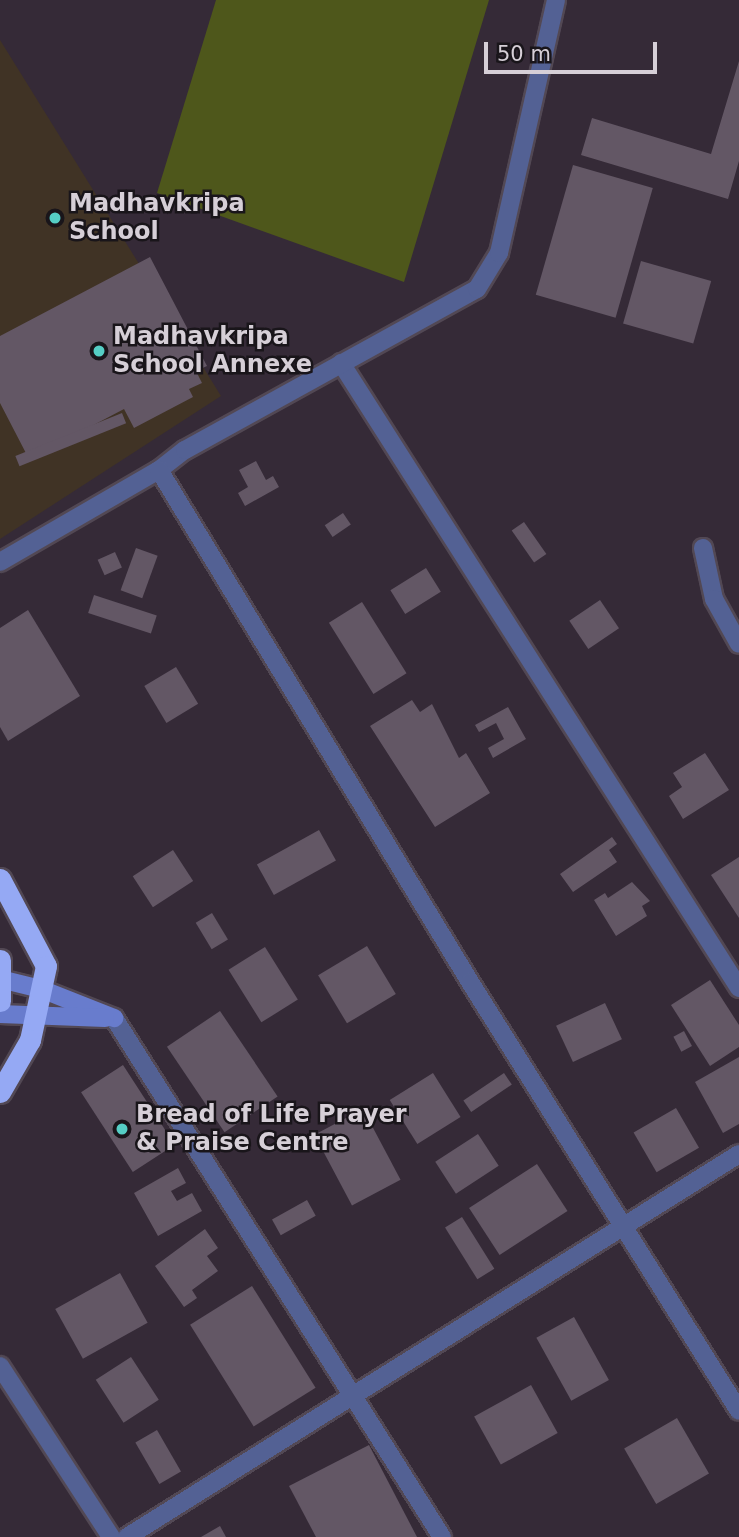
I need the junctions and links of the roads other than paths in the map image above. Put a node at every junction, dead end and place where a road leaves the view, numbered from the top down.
1 (556, 0) edge
2 (341, 363) junction
3 (159, 470) junction
4 (703, 548) dead end
5 (0, 562) edge
6 (739, 644) edge
7 (0, 878) edge
8 (1, 980) edge
9 (739, 988) edge
10 (41, 989) junction
11 (0, 1014) edge
12 (34, 1018) junction
13 (114, 1018) junction
14 (0, 1092) edge
15 (739, 1154) edge
16 (625, 1225) junction
17 (0, 1366) edge
18 (350, 1395) junction
19 (739, 1411) edge
20 (111, 1537) edge
21 (127, 1537) edge
22 (442, 1537) edge

1 - 2 street
2 - 3 street
2 - 9 street
3 - 5 street
3 - 16 street
4 - 6 street
7 - 10 highway
8 - 10 main road
10 - 12 highway
10 - 13 main road
11 - 12 main road
12 - 13 main road
12 - 14 highway
13 - 18 street
15 - 16 street
16 - 18 street
16 - 19 street
17 - 20 street
18 - 21 street
18 - 22 street

